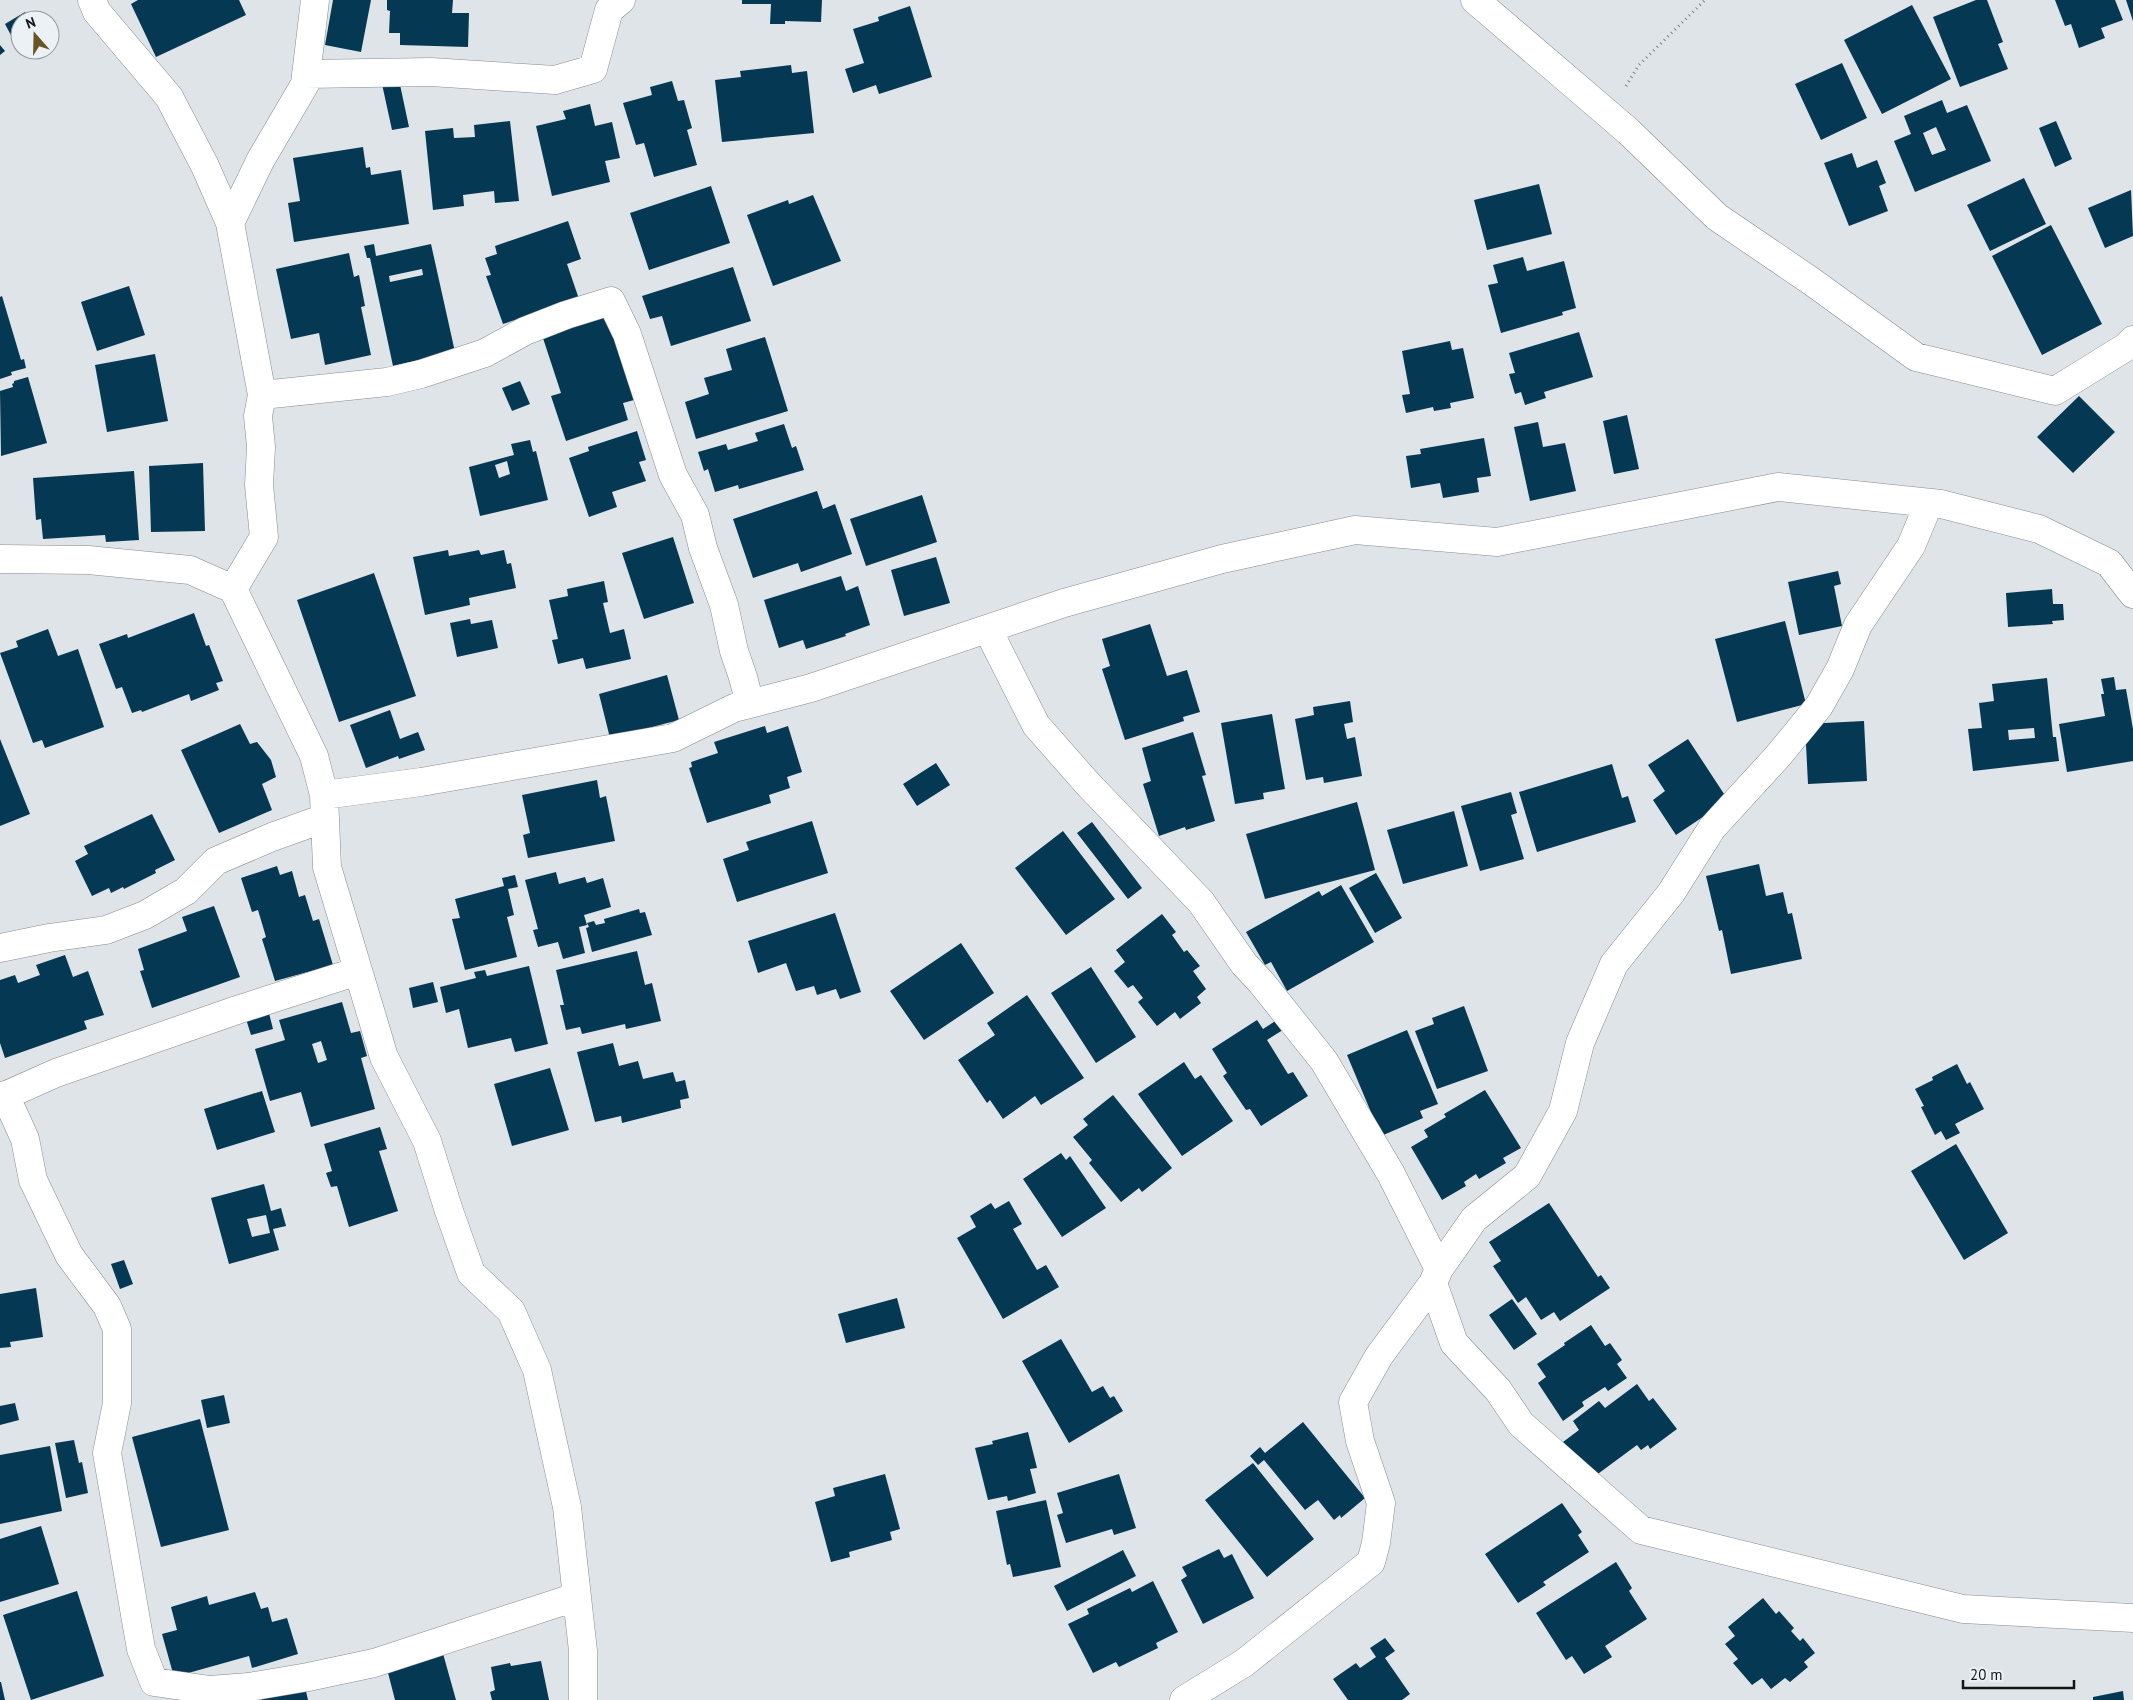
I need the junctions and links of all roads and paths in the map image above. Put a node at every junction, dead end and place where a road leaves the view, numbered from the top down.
1 (92, 0) edge
2 (314, 0) edge
3 (622, 0) edge
4 (1475, 0) edge
5 (1705, 0) edge
6 (306, 74) junction
7 (1608, 114) junction
8 (230, 223) junction
9 (2133, 340) edge
10 (262, 395) junction
11 (1929, 503) junction
12 (0, 558) edge
13 (233, 589) junction
14 (2133, 594) edge
15 (988, 630) junction
16 (750, 704) junction
17 (324, 806) junction
18 (0, 948) edge
19 (358, 970) junction
20 (2, 1096) edge
21 (1436, 1276) junction
22 (576, 1597) junction
23 (2133, 1618) edge
24 (583, 1700) edge
25 (1184, 1700) edge

1 - 8 street
2 - 6 street
3 - 6 street
4 - 7 street
5 - 7 path
6 - 8 street
7 - 9 street
8 - 10 street
10 - 13 street
10 - 16 street
11 - 14 street
11 - 15 street
11 - 21 street
12 - 13 street
13 - 17 street
15 - 16 street
15 - 21 street
16 - 17 street
17 - 18 street
17 - 19 street
19 - 20 street
19 - 22 street
20 - 22 street
21 - 23 street
21 - 25 street
22 - 24 street

